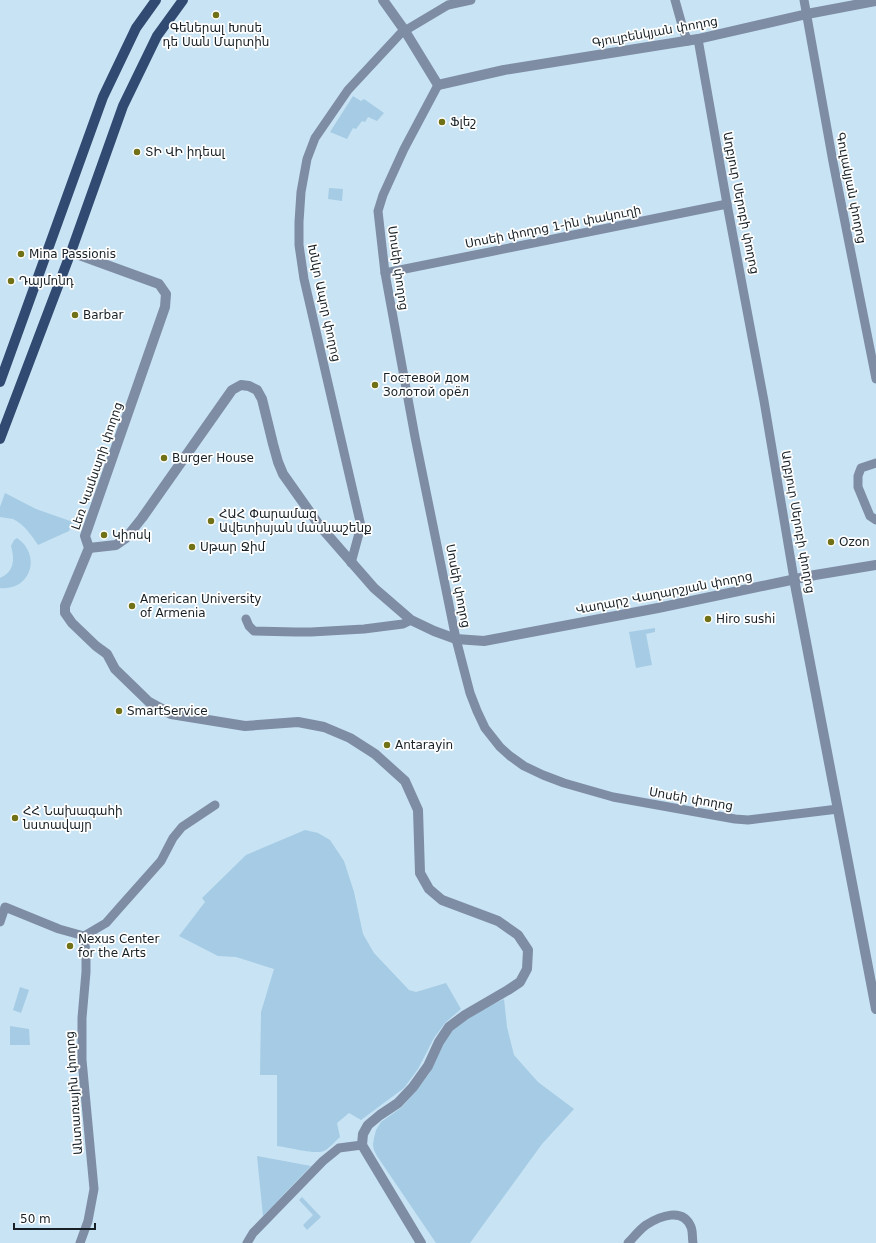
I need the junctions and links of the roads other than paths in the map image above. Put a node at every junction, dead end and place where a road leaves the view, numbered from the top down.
1 (156, 0) edge
2 (183, 0) edge
3 (383, 0) edge
4 (471, 0) edge
5 (675, 0) edge
6 (804, 0) edge
7 (876, 1) edge
8 (807, 14) junction
9 (406, 31) junction
10 (693, 40) junction
11 (438, 85) junction
12 (727, 204) junction
13 (71, 252) junction
14 (384, 273) junction
15 (876, 379) edge
16 (0, 382) edge
17 (0, 439) edge
18 (876, 463) edge
19 (876, 520) edge
20 (89, 548) junction
21 (351, 563) junction
22 (876, 565) edge
23 (794, 579) junction
24 (246, 618) dead end
25 (411, 620) junction
26 (456, 638) junction
27 (215, 805) dead end
28 (838, 809) junction
29 (0, 922) edge
30 (84, 936) junction
31 (876, 1010) edge
32 (362, 1145) junction
33 (80, 1243) edge
34 (247, 1243) edge
35 (421, 1243) edge
36 (628, 1243) edge
37 (692, 1243) edge

1 - 16 main road
2 - 13 main road
3 - 9 street
4 - 9 street, Խնկո Ապոր փողոց
5 - 10 street, Աղբյուր Սերոբի փողոց
6 - 8 street, Գուլակյան փողոց
7 - 8 street, Գյուլբենկյան փողոց
8 - 10 street, Գյուլբենկյան փողոց
8 - 15 street, Գուլակյան փողոց
9 - 11 street
9 - 21 street, Խնկո Ապոր փողոց
10 - 11 street, Գյուլբենկյան փողոց
10 - 12 street, Աղբյուր Սերոբի փողոց
11 - 14 street, Սոսեի փողոց
12 - 14 street, Սոսեի փողոց 1-ին փակուղի
12 - 23 street, Աղբյուր Սերոբի փողոց
13 - 17 main road
13 - 20 street, Լեռ Կամսարի փողոց
14 - 26 street, Սոսեի փողոց
18 - 19 street
20 - 21 street, Վաղարշ Վաղարշյան փողոց
20 - 32 street, Լեռ Կամսարի փողոց
21 - 25 street, Վաղարշ Վաղարշյան փողոց
22 - 23 street, Վաղարշ Վաղարշյան փողոց
23 - 26 street, Վաղարշ Վաղարշյան փողոց
23 - 28 street, Աղբյուր Սերոբի փողոց
24 - 25 street
25 - 26 street, Վաղարշ Վաղարշյան փողոց
26 - 28 street, Սոսեի փողոց
27 - 30 street
28 - 31 street, Աղբյուր Սերոբի փողոց
29 - 30 street
30 - 33 street, Անտառային փողոց
32 - 34 street
32 - 35 street
36 - 37 street

